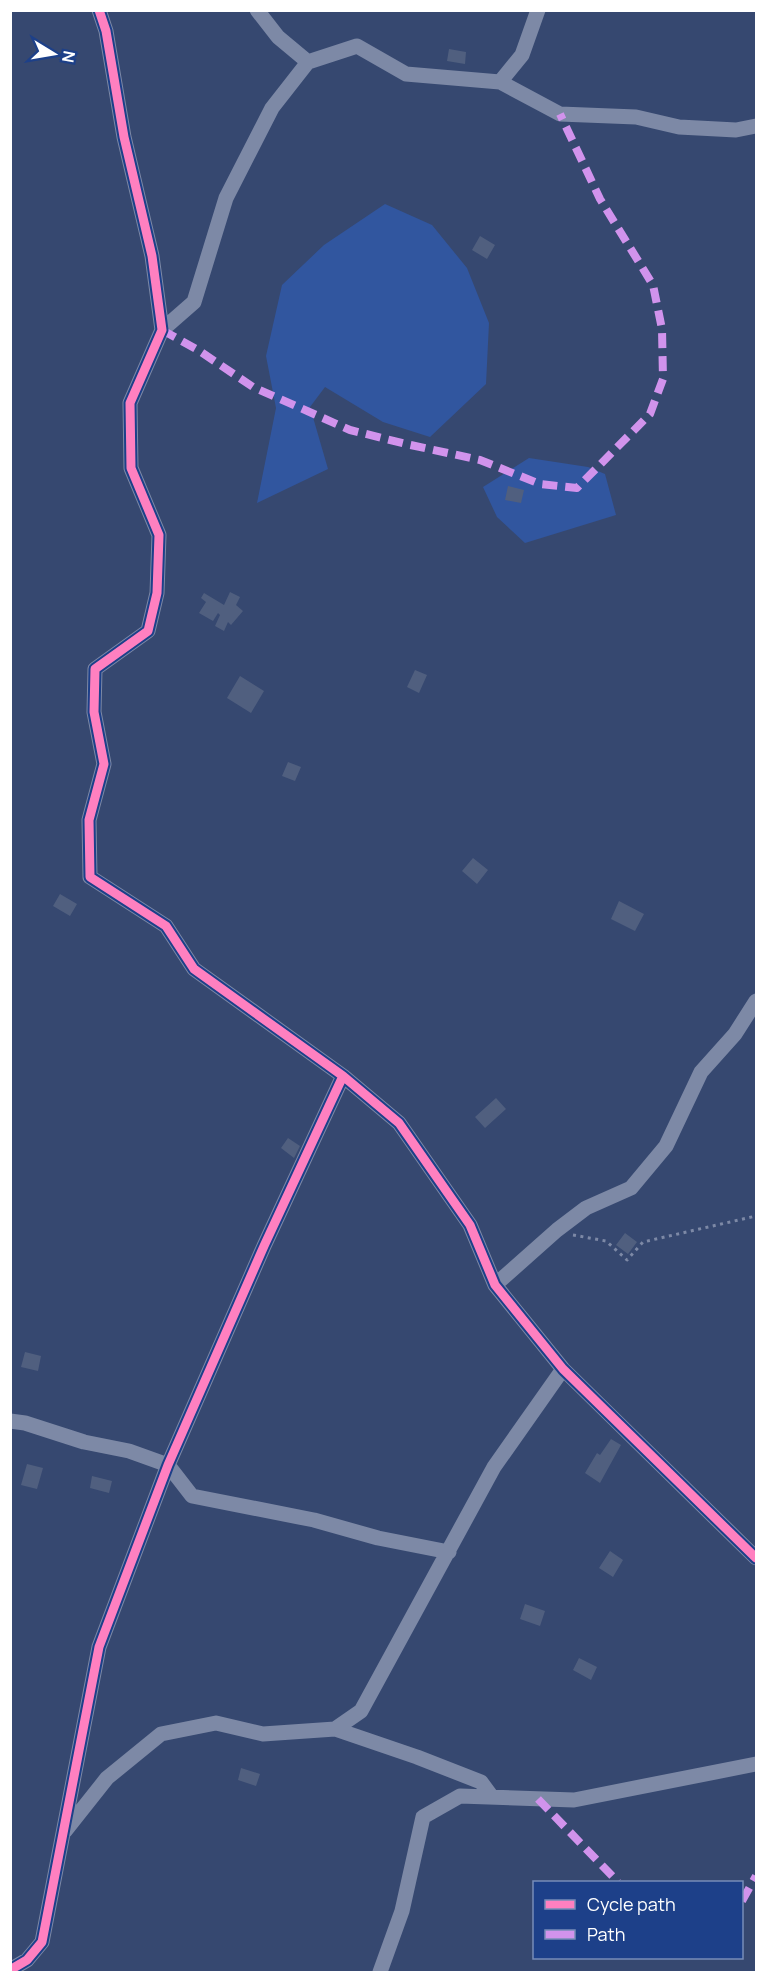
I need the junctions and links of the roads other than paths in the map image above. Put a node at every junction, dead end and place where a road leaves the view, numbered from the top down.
1 (99, 10) edge
2 (257, 10) edge
3 (538, 10) edge
4 (308, 62) junction
5 (500, 82) junction
6 (756, 126) edge
7 (162, 330) junction
8 (756, 1001) edge
9 (343, 1076) junction
10 (495, 1286) junction
11 (563, 1369) junction
12 (10, 1421) edge
13 (168, 1465) junction
14 (449, 1552) junction
15 (756, 1558) edge
16 (335, 1729) junction
17 (756, 1764) edge
18 (492, 1797) junction
19 (63, 1833) junction
20 (10, 1970) edge
21 (380, 1972) edge

1 - 7 street
2 - 4 street
3 - 5 street
4 - 5 street
4 - 7 street
5 - 6 street
7 - 9 street
8 - 10 street
9 - 10 street
9 - 13 street
10 - 11 street
11 - 14 street
11 - 15 street
12 - 13 street
13 - 14 street
13 - 19 street
14 - 16 street
16 - 18 street
16 - 19 street
17 - 18 street
18 - 21 street
19 - 20 street

